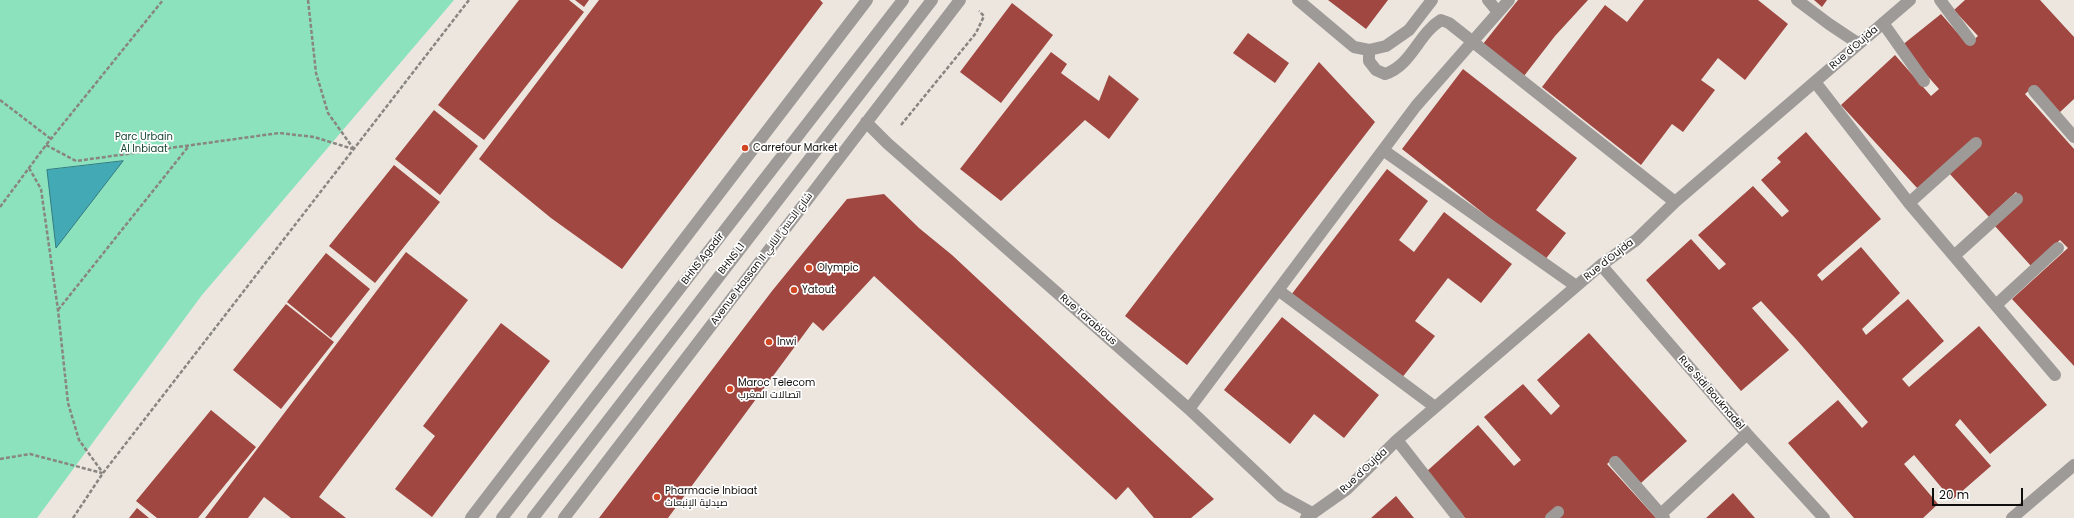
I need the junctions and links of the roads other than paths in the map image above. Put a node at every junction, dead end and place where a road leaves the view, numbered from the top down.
1 (903, 0) edge
2 (932, 0) edge
3 (960, 0) edge
4 (1298, 0) edge
5 (1432, 0) edge
6 (1488, 0) edge
7 (1509, 0) edge
8 (1797, 0) edge
9 (1910, 0) edge
10 (1940, 0) edge
11 (866, 1) edge
12 (1498, 12) junction
13 (1883, 24) junction
14 (1970, 40) dead end
15 (1471, 42) junction
16 (1859, 44) junction
17 (1369, 50) junction
18 (1924, 81) dead end
19 (1815, 82) junction
20 (2034, 91) dead end
21 (866, 122) junction
22 (2074, 137) edge
23 (1976, 143) dead end
24 (1383, 150) junction
25 (2017, 199) dead end
26 (1674, 202) junction
27 (1909, 203) junction
28 (2058, 248) dead end
29 (1954, 256) junction
30 (1601, 265) junction
31 (1576, 286) junction
32 (1278, 290) junction
33 (1996, 305) junction
34 (2055, 375) dead end
35 (1435, 407) junction
36 (1189, 409) junction
37 (1747, 434) junction
38 (1397, 440) junction
39 (1615, 462) dead end
40 (2074, 464) edge
41 (1309, 515) edge
42 (1662, 516) edge
43 (471, 518) edge
44 (502, 518) edge
45 (533, 518) edge
46 (564, 518) edge
47 (1458, 518) edge
48 (1824, 518) edge
49 (2012, 518) edge

1 - 44 street, BHNS Agadir
2 - 45 street, BHNS L1
3 - 21 street, Avenue Hassan II شارع الحسن الثاني
4 - 17 street
5 - 17 street
6 - 12 street
7 - 12 street
8 - 16 street
9 - 13 street, Rue d'Oujda
10 - 14 street
11 - 43 street
12 - 15 street
13 - 16 street, Rue d'Oujda
13 - 18 street
15 - 17 street
15 - 24 street
15 - 26 street
16 - 19 street, Rue d'Oujda
19 - 26 street, Rue d'Oujda
19 - 27 street
20 - 22 street
21 - 36 street, Rue Tarablous
21 - 46 street, Avenue Hassan II شارع الحسن الثاني
23 - 27 street
24 - 31 street
24 - 32 street
25 - 29 street
26 - 30 street, Rue d'Oujda
27 - 29 street
28 - 33 street
29 - 33 street
30 - 31 street, Rue d'Oujda
30 - 37 street, Rue Sidi Bouknadel
31 - 35 street, Rue d'Oujda
32 - 35 street
32 - 36 street
33 - 34 street
35 - 38 street, Rue d'Oujda
36 - 41 street, Rue Tarablous
37 - 42 street
37 - 48 street, Rue Sidi Bouknadel
38 - 41 street, Rue d'Oujda
38 - 47 street
39 - 42 street
40 - 49 street

